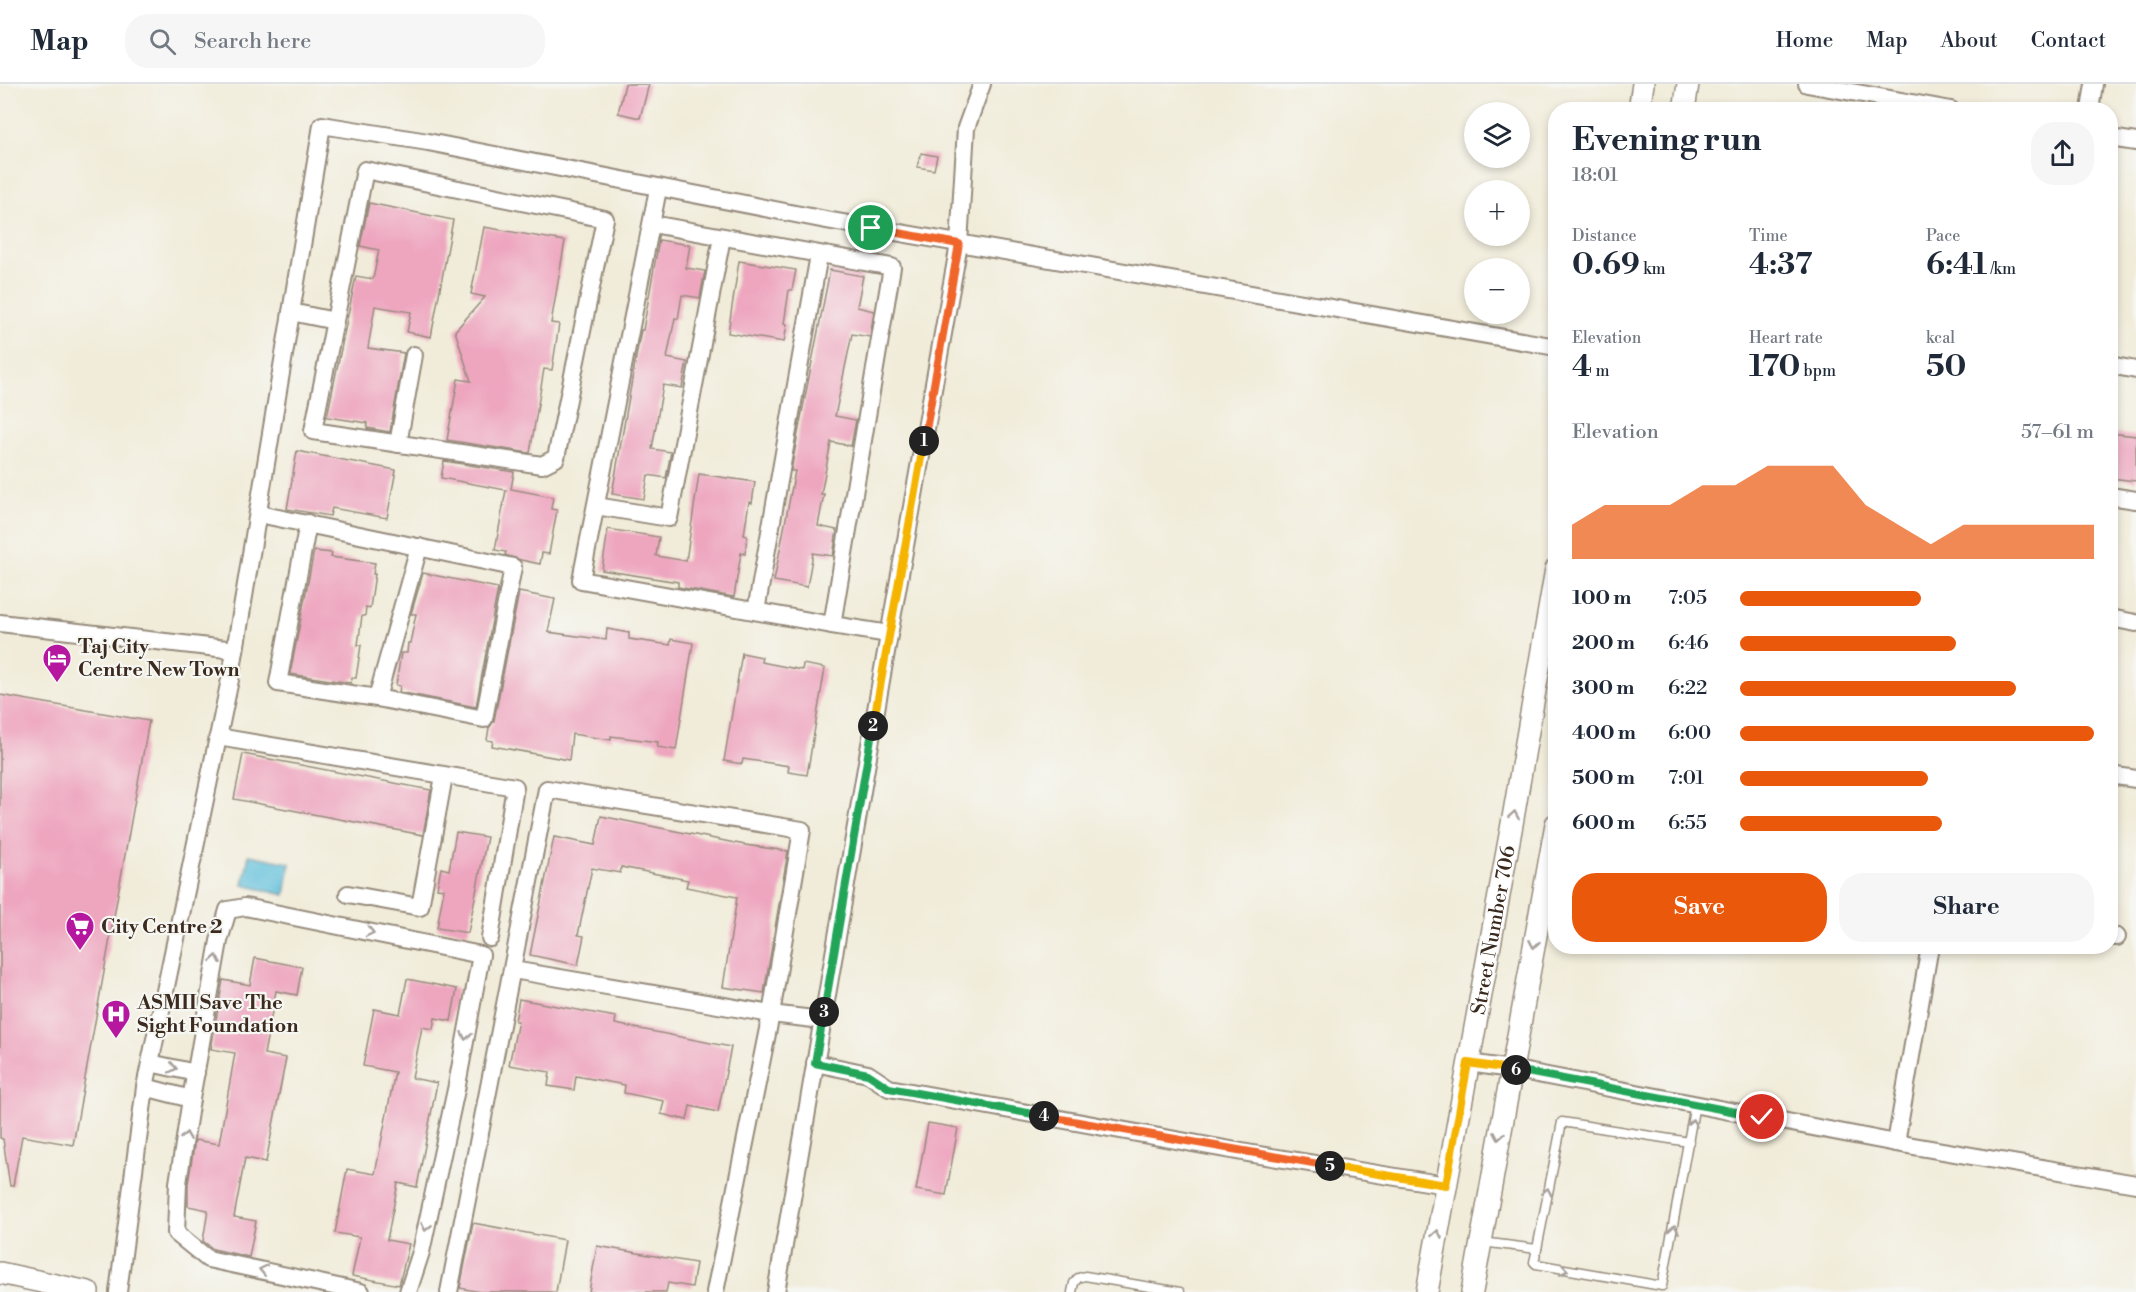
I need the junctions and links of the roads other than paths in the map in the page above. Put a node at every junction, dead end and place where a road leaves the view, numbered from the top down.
1 (982, 84) edge
2 (1643, 84) edge
3 (1688, 84) edge
4 (1807, 84) edge
5 (2094, 84) edge
6 (1640, 102) edge
7 (1685, 102) edge
8 (1907, 102) edge
9 (2091, 102) edge
10 (2118, 139) edge
11 (2136, 142) edge
12 (658, 189) junction
13 (652, 224) junction
14 (722, 237) junction
15 (959, 244) junction
16 (819, 255) junction
17 (291, 312) junction
18 (335, 321) junction
19 (1548, 346) edge
20 (414, 355) dead end
21 (2118, 367) edge
22 (2136, 370) edge
23 (398, 444) junction
24 (2118, 497) edge
25 (2136, 500) edge
26 (596, 506) junction
27 (259, 514) junction
28 (308, 523) junction
29 (419, 547) junction
30 (756, 612) junction
31 (1548, 614) edge
32 (2118, 620) edge
33 (0, 623) edge
34 (2136, 623) edge
35 (832, 625) junction
36 (889, 634) junction
37 (235, 650) junction
38 (377, 698) junction
39 (218, 736) junction
40 (444, 776) junction
41 (2118, 776) edge
42 (2136, 779) edge
43 (1548, 872) edge
44 (348, 894) dead end
45 (490, 938) dead end
46 (1929, 954) edge
47 (513, 970) junction
48 (771, 1014) junction
49 (822, 1020) junction
50 (150, 1063) junction
51 (815, 1063) junction
52 (1468, 1063) junction
53 (1511, 1070) junction
54 (196, 1073) junction
55 (145, 1087) junction
56 (191, 1099) junction
57 (1695, 1104) junction
58 (1689, 1142) junction
59 (1896, 1143) junction
60 (2136, 1184) edge
61 (1446, 1185) junction
62 (1481, 1242) junction
63 (1537, 1249) junction
64 (0, 1273) edge
65 (88, 1292) edge
66 (118, 1292) edge
67 (361, 1292) edge
68 (408, 1292) edge
69 (449, 1292) edge
70 (715, 1292) edge
71 (776, 1292) edge
72 (1072, 1292) edge
73 (1180, 1292) edge
74 (1427, 1292) edge
75 (1472, 1292) edge

1 - 15 street
2 - 6 street
3 - 7 street
4 - 8 street
5 - 9 street
10 - 11 street
12 - 13 street
12 - 15 street
12 - 17 street
13 - 14 street
13 - 26 street
14 - 16 street
14 - 26 street
15 - 19 street
15 - 36 street
16 - 30 street
16 - 35 street
17 - 18 street
17 - 27 street
18 - 23 street
18 - 23 street
20 - 23 street
21 - 22 street
24 - 25 street
26 - 30 street
27 - 28 street
27 - 37 street
28 - 29 street
28 - 38 street
29 - 38 street
29 - 38 street
30 - 35 street
52 -> 31 street, Street Number 706
32 - 34 street
33 - 37 street
35 - 36 street
36 - 49 street
37 - 39 street
39 - 40 street
39 - 50 street
40 - 44 street
40 - 45 street
41 - 42 street
43 -> 53 street
46 - 59 street
47 - 48 street
47 - 48 street
47 - 69 street
48 - 49 street
48 - 70 street
49 - 51 street
50 -> 54 street
50 - 55 street
51 - 61 street
51 - 71 street
52 - 53 street
52 - 61 street, Street Number 706
53 - 57 street
53 -> 62 street
54 - 56 street
54 -> 68 street
55 - 56 street
55 - 66 street
67 -> 56 street
58 -> 57 lane
57 - 59 street
63 -> 58 lane
63 -> 58 lane
59 - 60 street
74 -> 61 street, Street Number 706
62 - 63 lane
62 - 75 street
64 - 65 street
72 - 73 lane

